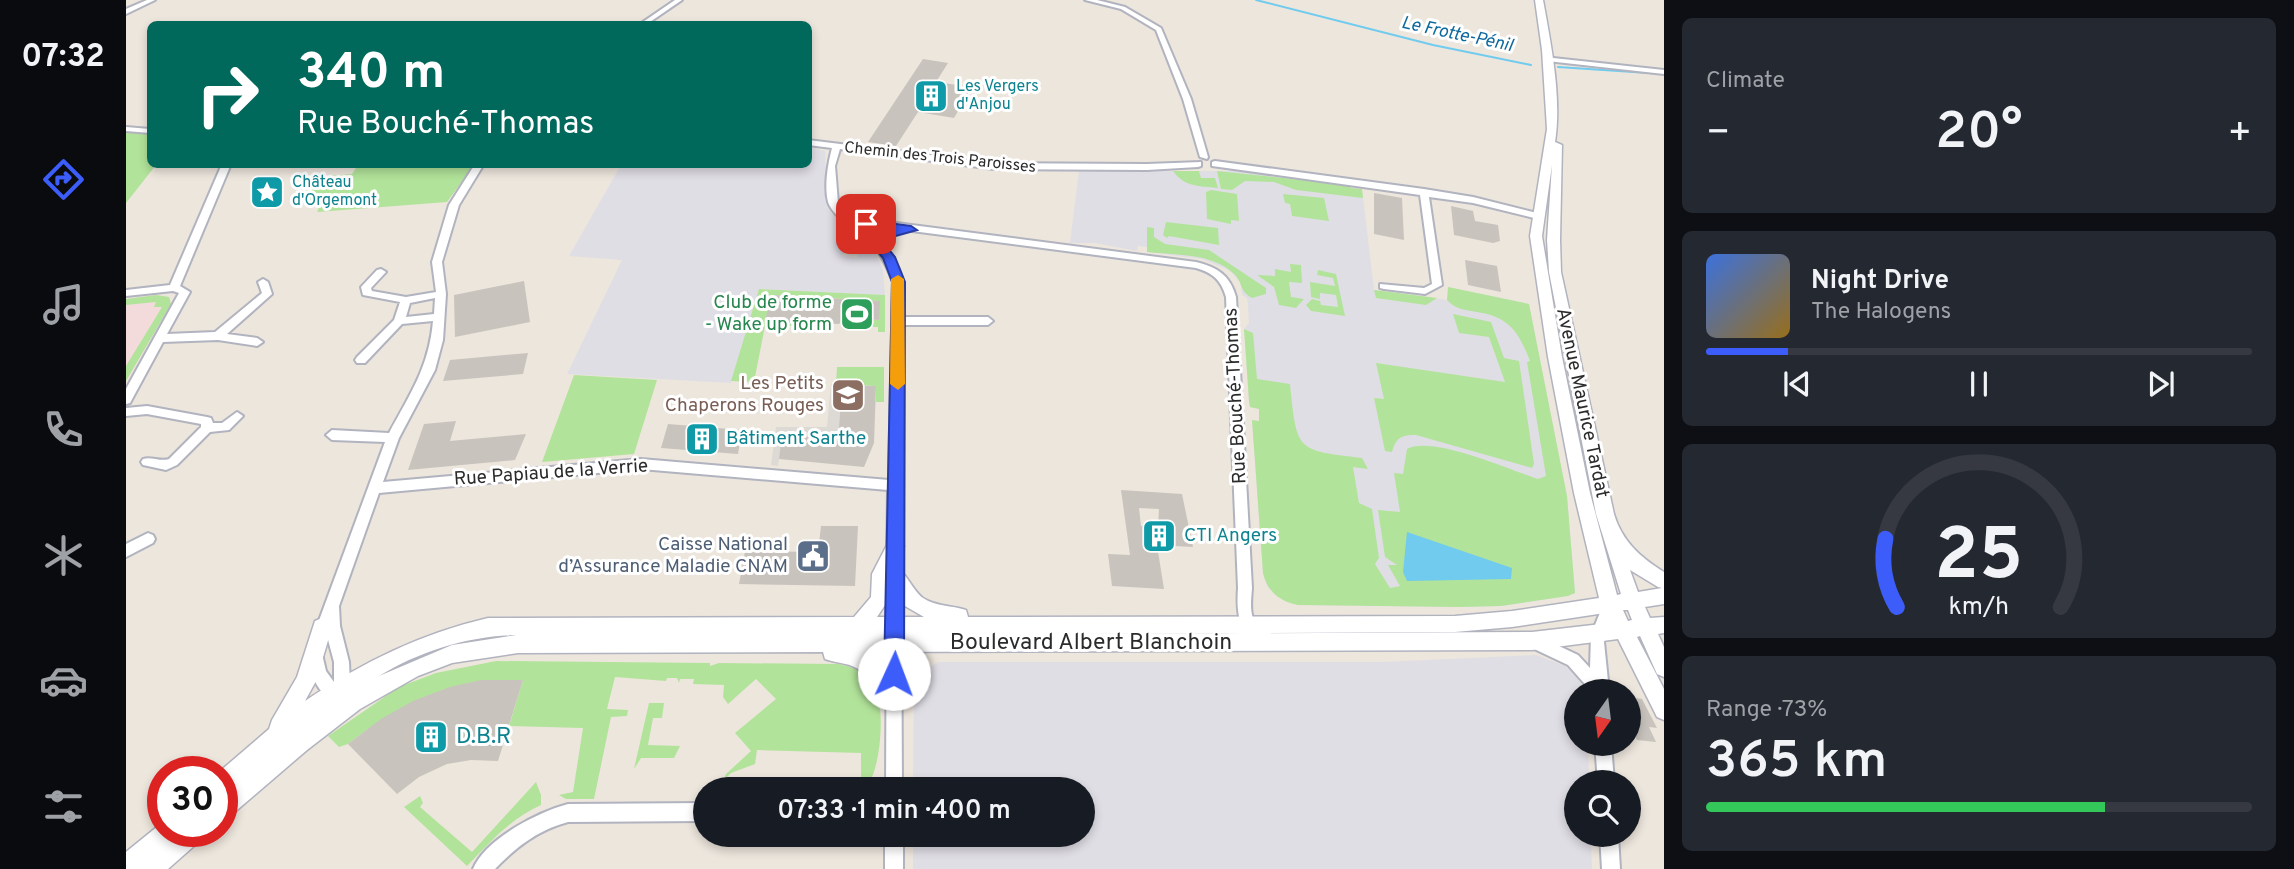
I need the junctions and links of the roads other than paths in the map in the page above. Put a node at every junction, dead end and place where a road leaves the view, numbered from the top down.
1 (152, 0) edge
2 (679, 0) edge
3 (1088, 0) edge
4 (1539, 0) edge
5 (126, 12) edge
6 (648, 21) edge
7 (1547, 59) junction
8 (1664, 72) edge
9 (126, 129) edge
10 (1552, 130) junction
11 (147, 131) edge
12 (812, 143) edge
13 (836, 147) junction
14 (1201, 160) junction
15 (225, 168) edge
16 (477, 168) edge
17 (1424, 192) junction
18 (1538, 216) junction
19 (858, 226) junction
20 (911, 230) junction
21 (874, 239) junction
22 (381, 272) dead end
23 (263, 282) dead end
24 (1384, 286) dead end
25 (174, 288) junction
26 (126, 293) edge
27 (441, 294) junction
28 (406, 300) junction
29 (439, 317) junction
30 (399, 321) junction
31 (899, 321) junction
32 (988, 321) dead end
33 (218, 336) junction
34 (161, 338) junction
35 (257, 342) dead end
36 (360, 360) dead end
37 (126, 400) edge
38 (126, 412) edge
39 (237, 416) dead end
40 (206, 428) junction
41 (332, 435) dead end
42 (393, 438) junction
43 (147, 462) dead end
44 (895, 486) junction
45 (373, 488) junction
46 (1611, 534) junction
47 (148, 539) dead end
48 (895, 546) junction
49 (126, 551) edge
50 (894, 574) junction
51 (339, 580) junction
52 (1664, 581) edge
53 (1664, 596) edge
54 (1632, 600) junction
55 (1610, 604) junction
56 (1245, 624) junction
57 (1664, 625) edge
58 (1026, 626) junction
59 (322, 627) junction
60 (858, 627) junction
61 (1633, 628) junction
62 (1599, 632) junction
63 (895, 635) junction
64 (1532, 641) junction
65 (1270, 643) junction
66 (1198, 644) junction
67 (761, 645) junction
68 (1664, 668) edge
69 (1590, 679) edge
70 (1600, 679) edge
71 (342, 693) junction
72 (894, 700) junction
73 (1664, 710) edge
74 (265, 759) junction
75 (238, 774) edge
76 (894, 777) edge
77 (238, 789) edge
78 (693, 812) edge
79 (149, 847) edge
80 (175, 847) edge
81 (894, 847) edge
82 (1610, 847) edge
83 (126, 867) edge
84 (150, 869) edge
85 (482, 869) edge
86 (894, 869) edge
87 (1611, 869) edge

1 - 5 street
2 - 6 street
3 - 14 street
4 - 7 street
7 - 8 street
7 - 10 street
9 - 11 street
10 - 18 street, Avenue Maurice Tardat
10 - 46 street, Avenue Maurice Tardat
12 - 13 street, Chemin des Trois Paroisses
13 - 14 street, Chemin des Trois Paroisses
13 - 19 street
14 - 17 street
15 - 25 street
16 - 27 street
17 - 18 street
17 - 24 street
18 - 55 street, Avenue Maurice Tardat
19 - 20 street, Rue Bouché-Thomas
19 - 21 street
20 - 21 street, Rue Bouché-Thomas
20 - 56 street, Rue Bouché-Thomas
21 - 31 street
22 - 28 street
23 - 33 street
25 - 26 street
25 - 34 street
27 - 28 street
27 - 29 street
28 - 30 street
29 - 30 street
29 - 42 street
30 - 36 street
31 - 32 street
31 - 44 street
33 - 34 street
33 - 35 street
34 - 37 street
38 - 40 street
39 - 40 street
40 - 43 street
41 - 42 street
42 - 45 street
44 - 45 street, Rue Papiau de la Verrie
44 - 48 street
45 - 51 street
46 - 52 street
46 - 54 street, Avenue Maurice Tardat
47 - 49 street
48 - 50 street
48 - 60 street
50 - 58 street
50 - 63 street
51 - 59 street
51 - 71 street
53 - 54 street, Boulevard Albert Blanchoin
54 - 55 street, Boulevard Albert Blanchoin
54 - 61 street, Avenue Maurice Tardat
55 - 56 street, Boulevard Albert Blanchoin
55 - 61 street, Avenue Maurice Tardat
55 - 62 street
56 - 58 street, Boulevard Albert Blanchoin
56 - 65 street
56 - 66 street
57 - 61 street, Boulevard Albert Blanchoin
58 - 63 street, Boulevard Albert Blanchoin
59 - 71 street
59 - 74 street
60 - 63 street, Boulevard Albert Blanchoin
60 - 71 street, Boulevard Albert Blanchoin
61 - 62 street, Boulevard Albert Blanchoin
61 - 68 street, Avenue Maurice Tardat
61 - 73 street, Avenue Maurice Tardat
62 - 64 street, Boulevard Albert Blanchoin
62 - 70 street
63 - 66 street, Boulevard Albert Blanchoin
63 - 67 street, Boulevard Albert Blanchoin
63 - 72 street
64 - 65 street, Boulevard Albert Blanchoin
64 - 69 street
65 - 66 street, Boulevard Albert Blanchoin
67 - 71 street, Boulevard Albert Blanchoin
67 - 72 street
71 - 74 street, Boulevard Albert Blanchoin
72 - 76 street
74 - 75 street, Boulevard Albert Blanchoin
74 - 77 street, Boulevard Albert Blanchoin
78 - 85 street
79 - 83 street
80 - 84 street
81 - 86 street
82 - 87 street

